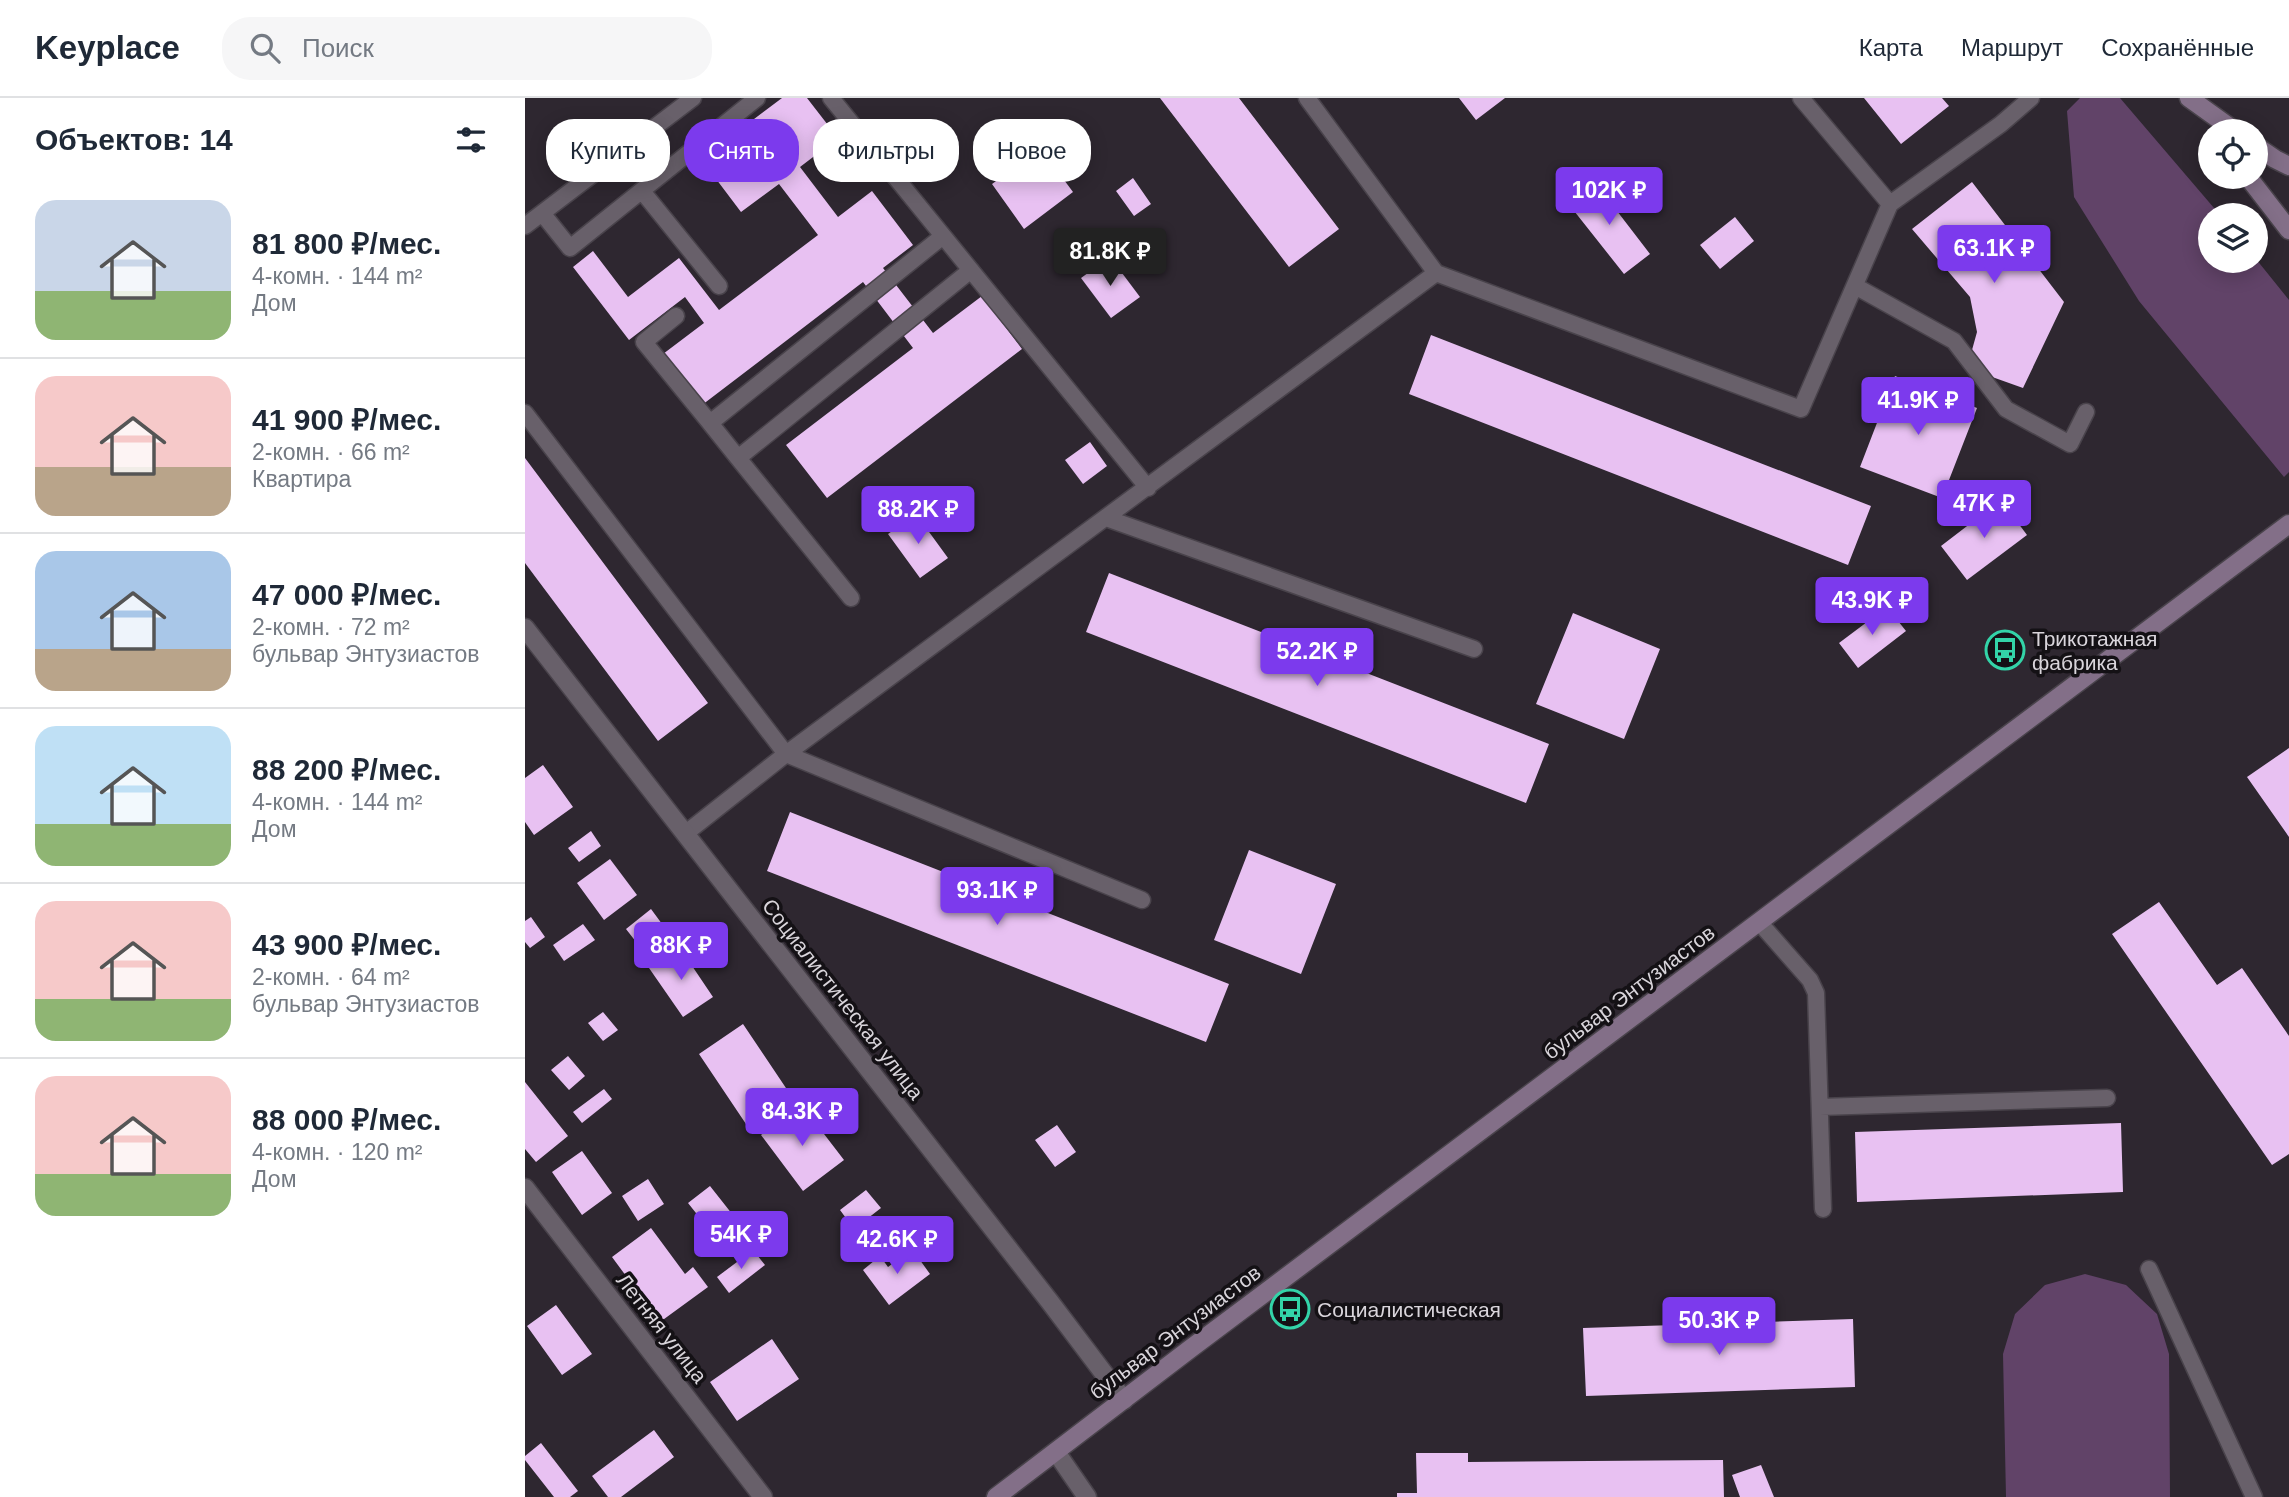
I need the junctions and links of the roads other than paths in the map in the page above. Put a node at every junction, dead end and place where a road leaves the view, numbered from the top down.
1 (693, 98) edge
2 (757, 98) edge
3 (831, 98) edge
4 (1307, 98) edge
5 (1801, 98) edge
6 (2031, 98) edge
7 (2189, 98) edge
8 (2205, 119) edge
9 (2218, 119) edge
10 (2268, 154) edge
11 (2289, 166) edge
12 (2257, 189) edge
13 (642, 191) junction
14 (1891, 204) junction
15 (542, 213) junction
16 (525, 226) edge
17 (2289, 230) edge
18 (943, 236) junction
19 (971, 270) junction
20 (1436, 272) junction
21 (719, 286) dead end
22 (1855, 286) junction
23 (676, 316) dead end
24 (2086, 412) dead end
25 (525, 413) edge
26 (710, 424) junction
27 (738, 458) junction
28 (1147, 488) junction
29 (1106, 518) junction
30 (2289, 524) edge
31 (851, 598) dead end
32 (525, 628) edge
33 (1473, 649) dead end
34 (786, 754) junction
35 (686, 833) junction
36 (1142, 900) dead end
37 (1759, 922) junction
38 (2107, 1098) dead end
39 (1819, 1107) junction
40 (525, 1188) edge
41 (1823, 1209) dead end
42 (2149, 1269) dead end
43 (1123, 1400) junction
44 (1056, 1452) junction
45 (762, 1497) edge
46 (996, 1497) edge
47 (1087, 1497) edge
48 (2254, 1497) edge

1 - 15 lane
2 - 13 lane
3 - 18 lane
4 - 20 lane
5 - 14 lane
6 - 14 lane
7 - 8 main road
7 - 9 main road
10 - 11 main road
12 - 17 main road
13 - 15 lane
13 - 21 lane
14 - 22 lane
15 - 16 lane
18 - 19 lane
18 - 26 lane
19 - 27 lane
19 - 28 lane
20 - 22 lane
20 - 28 lane
22 - 24 lane
23 - 26 lane
25 - 34 lane
26 - 27 lane
27 - 31 lane
28 - 29 lane
29 - 33 lane
29 - 34 lane
30 - 37 main road, бульвар Энтузиастов
32 - 35 street, Социалистическая улица
34 - 35 lane
34 - 36 lane
35 - 43 street, Социалистическая улица
37 - 39 lane
37 - 43 main road, бульвар Энтузиастов
38 - 39 lane
39 - 41 lane
40 - 45 street, Летняя улица
42 - 48 lane
43 - 44 main road, бульвар Энтузиастов
44 - 46 main road, бульвар Энтузиастов
44 - 47 street

